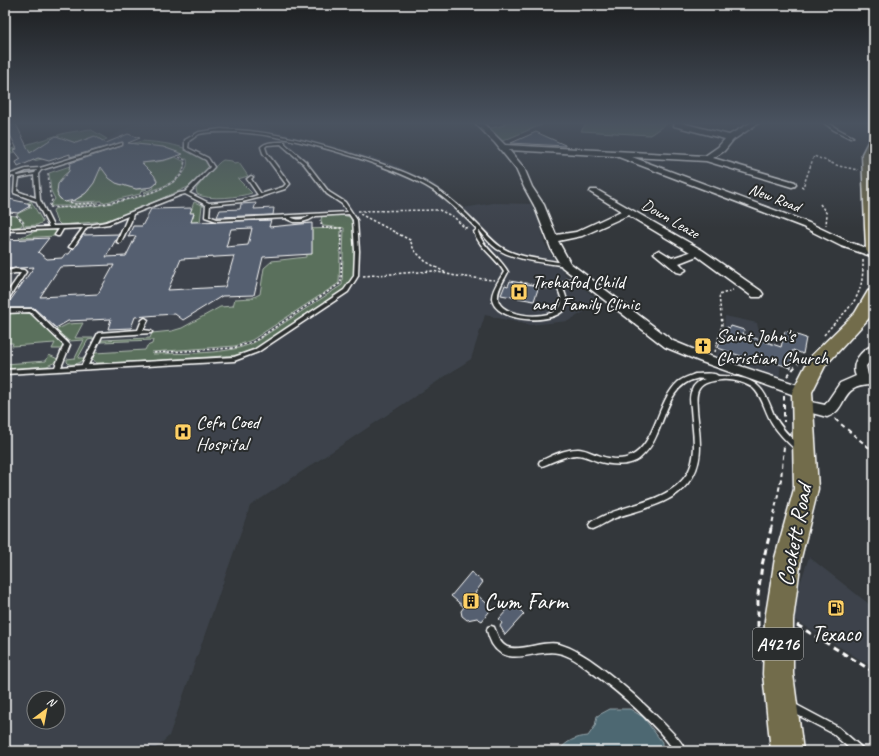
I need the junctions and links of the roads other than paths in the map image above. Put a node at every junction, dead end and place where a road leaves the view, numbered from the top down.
1 (78, 157) edge
2 (204, 157) edge
3 (269, 157) edge
4 (298, 157) edge
5 (361, 157) edge
6 (511, 157) edge
7 (625, 157) edge
8 (670, 157) edge
9 (868, 157) edge
10 (708, 159) joint
11 (40, 169) junction
12 (36, 174) junction
13 (15, 176) junction
14 (5, 177) edge
15 (251, 177) dead end
16 (792, 184) road end
17 (594, 192) dead end
18 (186, 193) junction
19 (261, 196) junction
20 (38, 200) junction
21 (208, 204) junction
22 (628, 212) junction
23 (350, 213) junction
24 (131, 214) junction
25 (86, 226) junction
26 (62, 227) junction
27 (52, 228) junction
28 (480, 229) junction
29 (5, 230) edge
30 (57, 236) dead end
31 (553, 239) junction
32 (119, 242) dead end
33 (71, 247) dead end
34 (874, 250) edge
35 (698, 252) junction
36 (659, 253) dead end
37 (874, 254) edge
38 (672, 262) junction
39 (566, 265) junction
40 (681, 270) dead end
41 (6, 273) edge
42 (582, 278) junction
43 (757, 294) dead end
44 (874, 294) edge
45 (5, 300) edge
46 (5, 311) edge
47 (145, 320) dead end
48 (140, 332) junction
49 (149, 332) dead end
50 (874, 350) edge
51 (85, 366) junction
52 (57, 368) junction
53 (5, 372) edge
54 (722, 377) junction
55 (869, 380) edge
56 (802, 398) junction
57 (804, 453) junction
58 (542, 463) dead end
59 (593, 525) dead end
60 (491, 630) dead end
61 (780, 702) junction
62 (681, 751) edge
63 (787, 751) edge
64 (859, 751) edge

1 - 11 lane
2 - 18 lane
3 - 19 lane
4 - 23 lane
5 - 28 lane
6 - 31 street
7 - 37 street, New Road
8 - 10 street
9 - 34 main road
10 - 16 street
11 - 12 lane
11 - 13 lane
12 - 13 lane
12 - 20 lane
13 - 14 lane
13 - 20 lane
15 - 19 lane
17 - 22 street, Down Leaze
18 - 21 lane
18 - 24 lane
19 - 21 lane
20 - 27 lane
21 - 23 lane
22 - 31 street
22 - 35 street, Down Leaze
23 - 51 lane
24 - 25 lane
24 - 32 lane
25 - 26 lane
25 - 33 lane
26 - 27 lane
26 - 30 lane
27 - 29 lane
28 - 39 lane
28 - 42 lane
31 - 39 street
35 - 38 street, Down Leaze
35 - 43 street, Down Leaze
36 - 38 street, Down Leaze
38 - 40 street, Down Leaze
39 - 42 street
41 - 45 lane
42 - 56 street
44 - 56 main road, Cockett Road / A4216
46 - 52 lane
47 - 48 lane
48 - 49 lane
48 - 51 lane
50 - 55 street
51 - 52 lane
52 - 53 lane
54 - 57 lane
54 - 58 lane
54 - 59 lane
55 - 56 street
56 - 57 main road, Cockett Road / A4216
57 - 61 main road, Cockett Road / A4216
60 - 62 lane
61 - 63 main road, Cockett Road / A4216
61 - 64 lane

